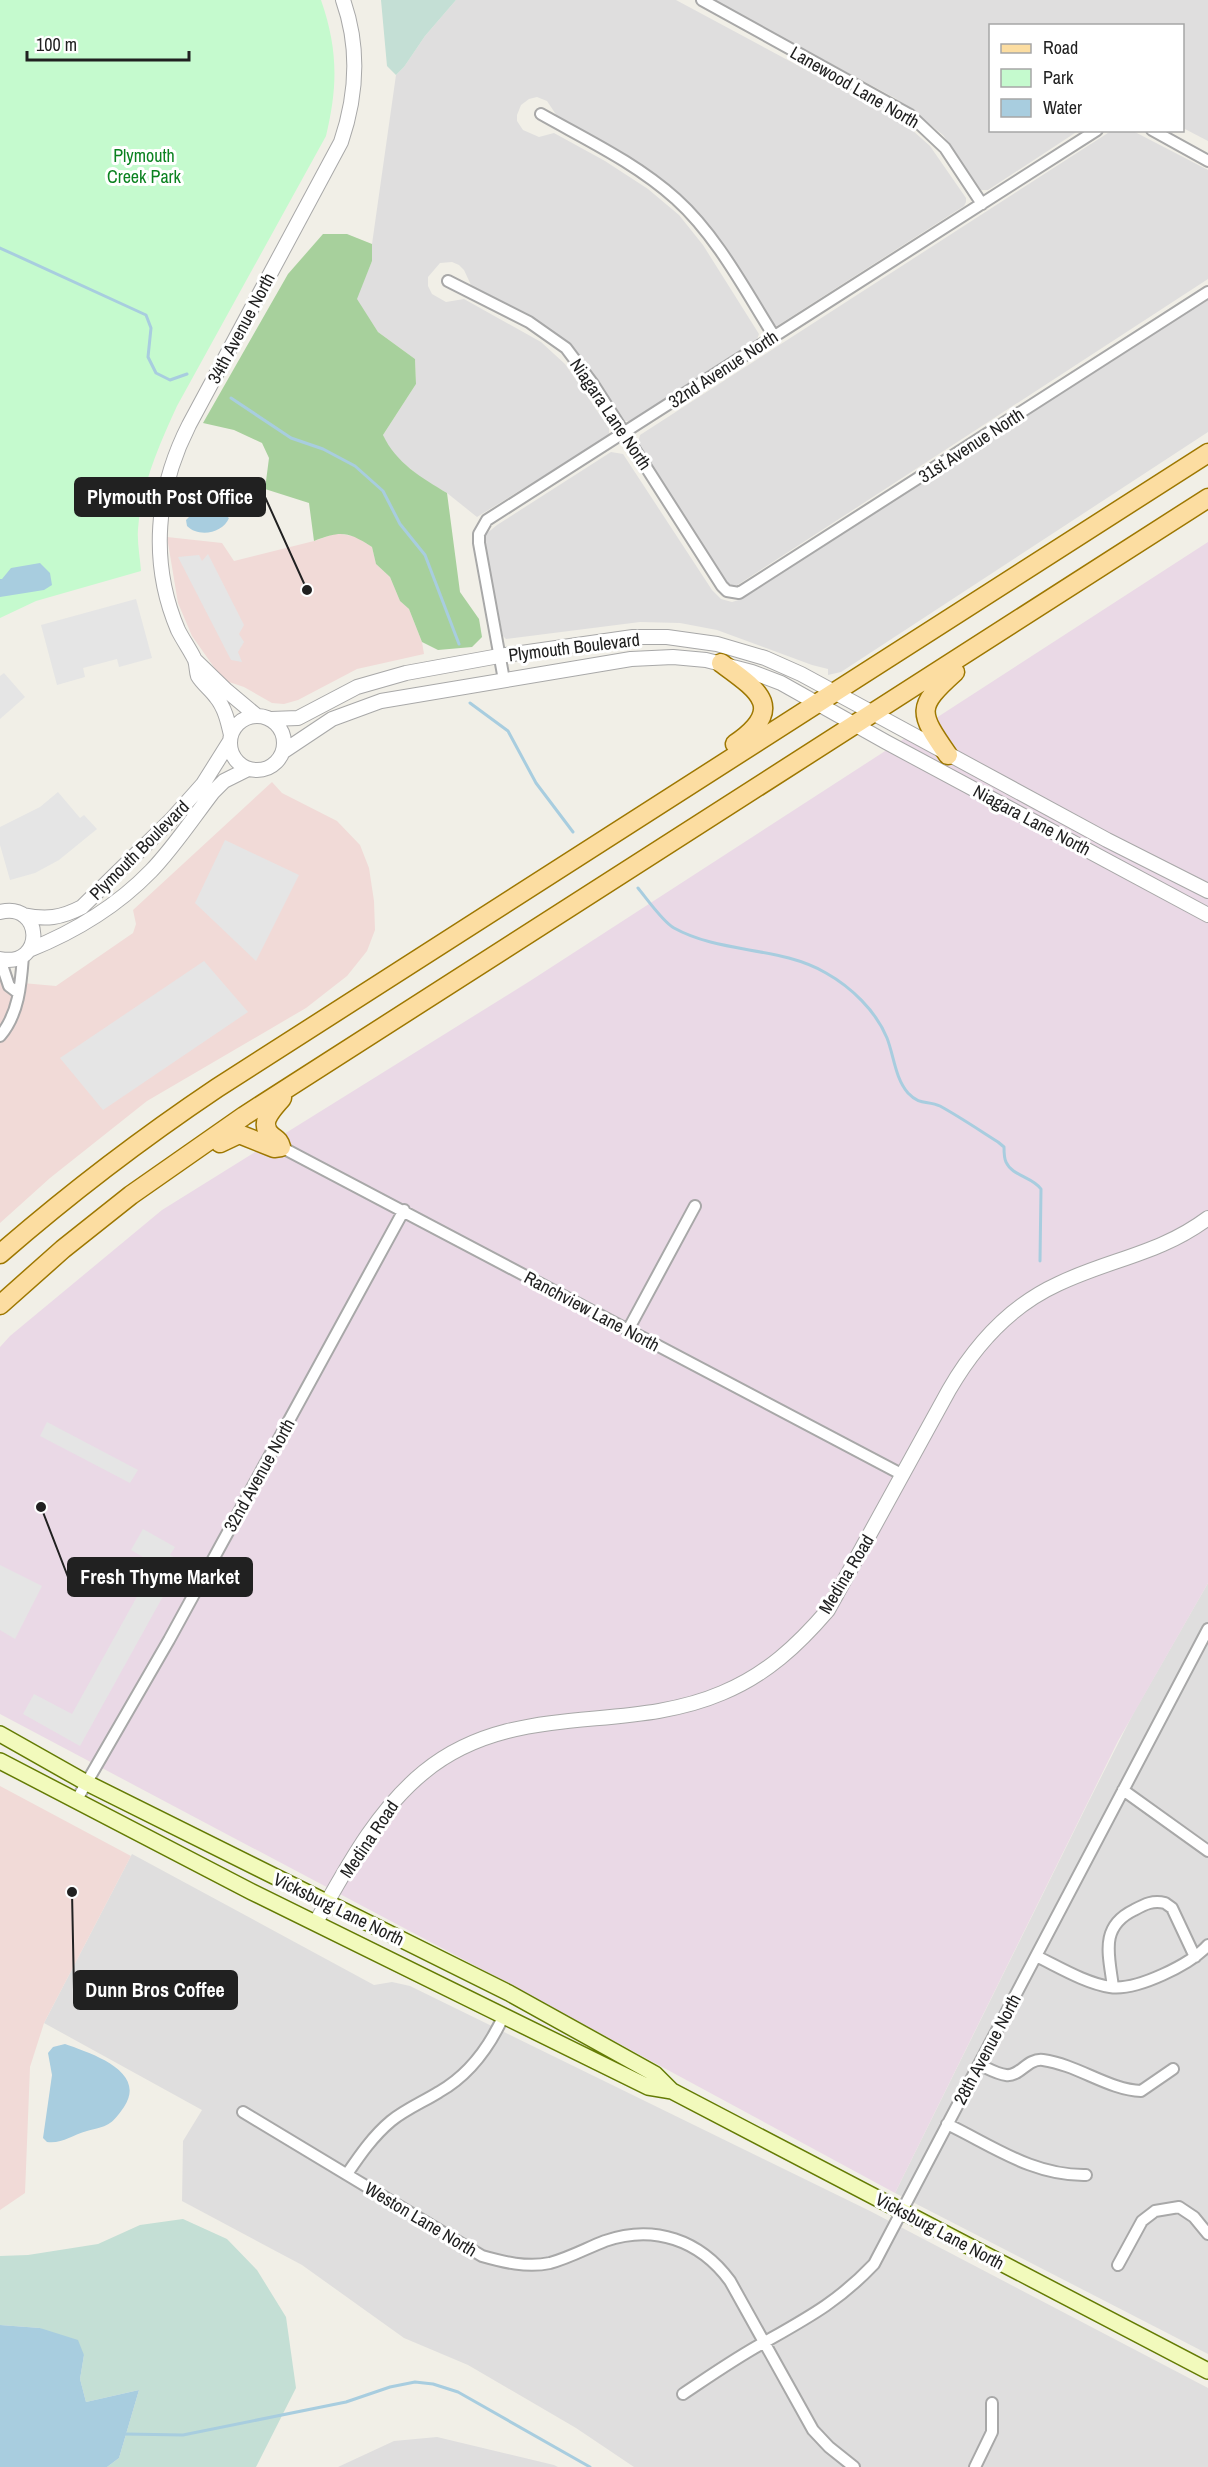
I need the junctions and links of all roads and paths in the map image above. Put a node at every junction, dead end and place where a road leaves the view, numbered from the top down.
1 (343, 0) edge
2 (702, 0) edge
3 (541, 114) dead end
4 (1094, 132) edge
5 (1156, 132) edge
6 (1208, 161) edge
7 (982, 204) junction
8 (448, 281) dead end
9 (1208, 292) edge
10 (774, 336) junction
11 (625, 432) junction
12 (1208, 453) edge
13 (1208, 498) edge
14 (732, 593) joint
15 (998, 633) junction
16 (499, 656) junction
17 (195, 660) junction
18 (721, 663) junction
19 (504, 680) junction
20 (834, 692) junction
21 (818, 703) junction
22 (873, 715) junction
23 (264, 717) junction
24 (856, 725) junction
25 (230, 738) junction
26 (284, 751) junction
27 (948, 755) junction
28 (248, 769) junction
29 (664, 801) junction
30 (1208, 891) edge
31 (0, 912) edge
32 (23, 915) junction
33 (1208, 915) edge
34 (26, 953) junction
35 (0, 959) edge
36 (17, 992) junction
37 (0, 1036) edge
38 (297, 1081) junction
39 (281, 1147) junction
40 (695, 1206) dead end
41 (404, 1210) junction
42 (1208, 1218) edge
43 (104, 1219) junction
44 (0, 1254) edge
45 (0, 1305) edge
46 (628, 1330) junction
47 (903, 1475) junction
48 (1208, 1629) edge
49 (0, 1734) edge
50 (0, 1761) edge
51 (86, 1782) junction
52 (1123, 1791) junction
53 (76, 1802) junction
54 (1208, 1851) edge
55 (327, 1903) junction
56 (316, 1922) junction
57 (1208, 1945) edge
58 (1036, 1956) junction
59 (1195, 1957) junction
60 (1113, 1988) junction
61 (504, 2015) junction
62 (980, 2065) junction
63 (1173, 2069) dead end
64 (672, 2091) junction
65 (243, 2112) dead end
66 (947, 2124) junction
67 (346, 2174) junction
68 (1086, 2175) dead end
69 (902, 2211) junction
70 (1208, 2234) edge
71 (1118, 2265) dead end
72 (764, 2342) junction
73 (1207, 2369) edge
74 (683, 2394) dead end
75 (992, 2403) dead end
76 (854, 2467) edge
77 (975, 2467) edge

1 - 17 street, 34th Avenue North
2 - 7 street, Lanewood Lane North
3 - 10 street
4 - 7 street, 32nd Avenue North
5 - 6 street
7 - 10 street, 32nd Avenue North
8 - 11 street, Niagara Lane North
9 - 14 street, 31st Avenue North
10 - 11 street, 32nd Avenue North
11 - 14 street, Niagara Lane North
11 - 16 street, 32nd Avenue North
12 - 20 main road
13 - 15 main road
15 - 22 main road
15 - 27 main road
16 - 19 street, 32nd Avenue North
16 - 20 street, Plymouth Boulevard
16 - 23 street, Plymouth Boulevard
17 - 23 street, 34th Avenue North
17 - 25 street, 34th Avenue North
18 - 19 street, Plymouth Boulevard
18 - 21 street, Plymouth Boulevard
18 - 29 main road
19 - 26 street, Plymouth Boulevard
20 - 21 main road
20 - 22 street, Plymouth Boulevard
21 - 24 street, Plymouth Boulevard
21 - 29 main road
22 - 24 main road
22 - 27 street, Niagara Lane North
23 - 25 street
23 - 26 street
24 - 33 street, Niagara Lane North
24 - 38 main road
25 - 28 street
25 - 32 street, Plymouth Boulevard
26 - 28 street
27 - 30 street, Niagara Lane North
28 - 34 street, Plymouth Boulevard
29 - 44 main road
31 - 32 street, Plymouth Boulevard
32 - 34 street
34 - 35 street, Plymouth Boulevard
34 - 36 street
35 - 36 street
36 - 37 street
38 - 39 main road
38 - 43 main road
39 - 41 street, Ranchview Lane North
39 - 43 main road
40 - 46 street
41 - 46 street, Ranchview Lane North
41 - 51 street, 32nd Avenue North
42 - 47 street, Medina Road
43 - 45 main road
46 - 47 street, Ranchview Lane North
47 - 55 street, Medina Road
48 - 52 street, 28th Avenue North
49 - 51 main road, Vicksburg Lane North
50 - 53 main road, Vicksburg Lane North
51 - 53 street, 32nd Avenue North
51 - 55 main road, Vicksburg Lane North
52 - 54 street
52 - 58 street, 28th Avenue North
53 - 56 main road, Vicksburg Lane North
55 - 56 street, Medina Road
55 - 64 main road, Vicksburg Lane North
56 - 61 main road, Vicksburg Lane North
57 - 59 street
58 - 60 street
58 - 62 street, 28th Avenue North
59 - 60 street
59 - 60 street
61 - 64 main road, Vicksburg Lane North
61 - 67 street
62 - 63 street
62 - 66 street, 28th Avenue North
64 - 69 main road, Vicksburg Lane North
65 - 67 street, Weston Lane North
66 - 68 street
66 - 69 street, 28th Avenue North
67 - 72 street, Weston Lane North
69 - 72 street, 28th Avenue North
69 - 73 main road, Vicksburg Lane North
70 - 71 street
72 - 74 street, 28th Avenue North
72 - 76 street, Weston Lane North
75 - 77 street

